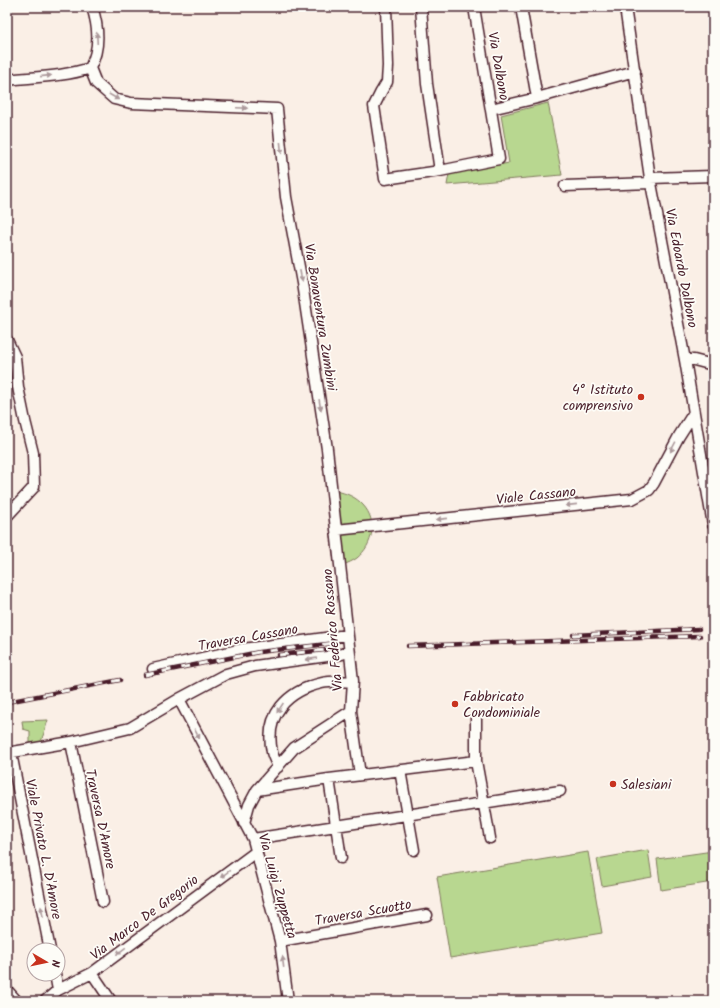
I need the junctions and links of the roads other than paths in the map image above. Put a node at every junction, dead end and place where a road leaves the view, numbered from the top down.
1 (92, 7) edge
2 (386, 7) edge
3 (421, 7) edge
4 (474, 7) edge
5 (521, 7) edge
6 (625, 7) edge
7 (90, 68) junction
8 (635, 71) junction
9 (7, 80) edge
10 (537, 98) junction
11 (491, 109) junction
12 (440, 171) junction
13 (713, 176) edge
14 (651, 181) junction
15 (565, 186) dead end
16 (7, 340) edge
17 (685, 360) junction
18 (713, 365) edge
19 (693, 414) junction
20 (8, 515) edge
21 (713, 524) edge
22 (336, 530) junction
23 (347, 635) junction
24 (349, 651) junction
25 (154, 669) dead end
26 (353, 681) junction
27 (179, 699) junction
28 (351, 711) junction
29 (476, 718) dead end
30 (71, 742) junction
31 (9, 753) edge
32 (476, 762) junction
33 (278, 767) junction
34 (400, 770) junction
35 (360, 776) junction
36 (329, 779) junction
37 (257, 790) junction
38 (560, 791) dead end
39 (484, 803) junction
40 (408, 815) junction
41 (244, 823) junction
42 (335, 825) junction
43 (490, 838) dead end
44 (253, 839) junction
45 (414, 850) dead end
46 (257, 851) junction
47 (341, 858) dead end
48 (104, 902) dead end
49 (427, 915) dead end
50 (280, 940) junction
51 (48, 942) edge
52 (92, 973) junction
53 (56, 982) edge
54 (7, 990) edge
55 (58, 990) junction
56 (17, 1001) edge
57 (45, 1001) edge
58 (111, 1001) edge
59 (288, 1001) edge

7 -> 1 street
2 - 12 street
3 - 12 street
4 - 11 street, Via Dalbono
5 - 10 street
6 - 8 street, Via Edoardo Dalbono
9 -> 7 street
7 -> 22 street, Via Bonaventura Zumbini
8 - 10 street, Via Dalbono
8 - 14 street, Via Edoardo Dalbono
10 - 11 street, Via Dalbono
11 - 12 street
13 - 14 street
14 - 15 street
14 - 17 street, Via Edoardo Dalbono
16 - 20 street
17 - 18 street
17 - 19 street, Via Edoardo Dalbono
19 - 21 street, Via Edoardo Dalbono
19 -> 22 street, Viale Cassano
22 - 23 street, Via Federico Rossano
23 - 24 street, Via Federico Rossano
23 - 25 street, Traversa Cassano
24 - 26 street, Via Federico Rossano
24 -> 27 street
26 - 28 street, Via Federico Rossano
26 -> 33 street
27 - 30 street
27 -> 41 street, Via Luigi Zuppetta
28 - 33 street, Via Federico Rossano
28 - 35 street
29 - 32 street
30 - 31 street
30 - 48 street, Traversa D'Amore
51 -> 31 street, Viale Privato L. D'Amore
32 - 34 street
32 - 39 street
33 - 37 street, Via Federico Rossano
34 - 35 street
34 - 40 street
35 - 36 street
36 - 37 street
36 - 42 street
37 - 41 street, Via Federico Rossano
38 - 39 street
39 - 40 street
39 - 43 street
40 - 42 street
40 - 45 street
41 - 44 street, Via Luigi Zuppetta
42 - 44 street
42 - 47 street
44 - 46 street, Via Luigi Zuppetta
46 - 50 street, Via Luigi Zuppetta
46 -> 52 street, Via Marco De Gregorio
49 - 50 street, Traversa Scuotto
59 -> 50 street, Via Luigi Zuppetta
52 - 55 street, Via Marco De Gregorio
52 - 58 street
53 - 55 street
54 - 56 street
55 - 57 street, Via Marco De Gregorio

